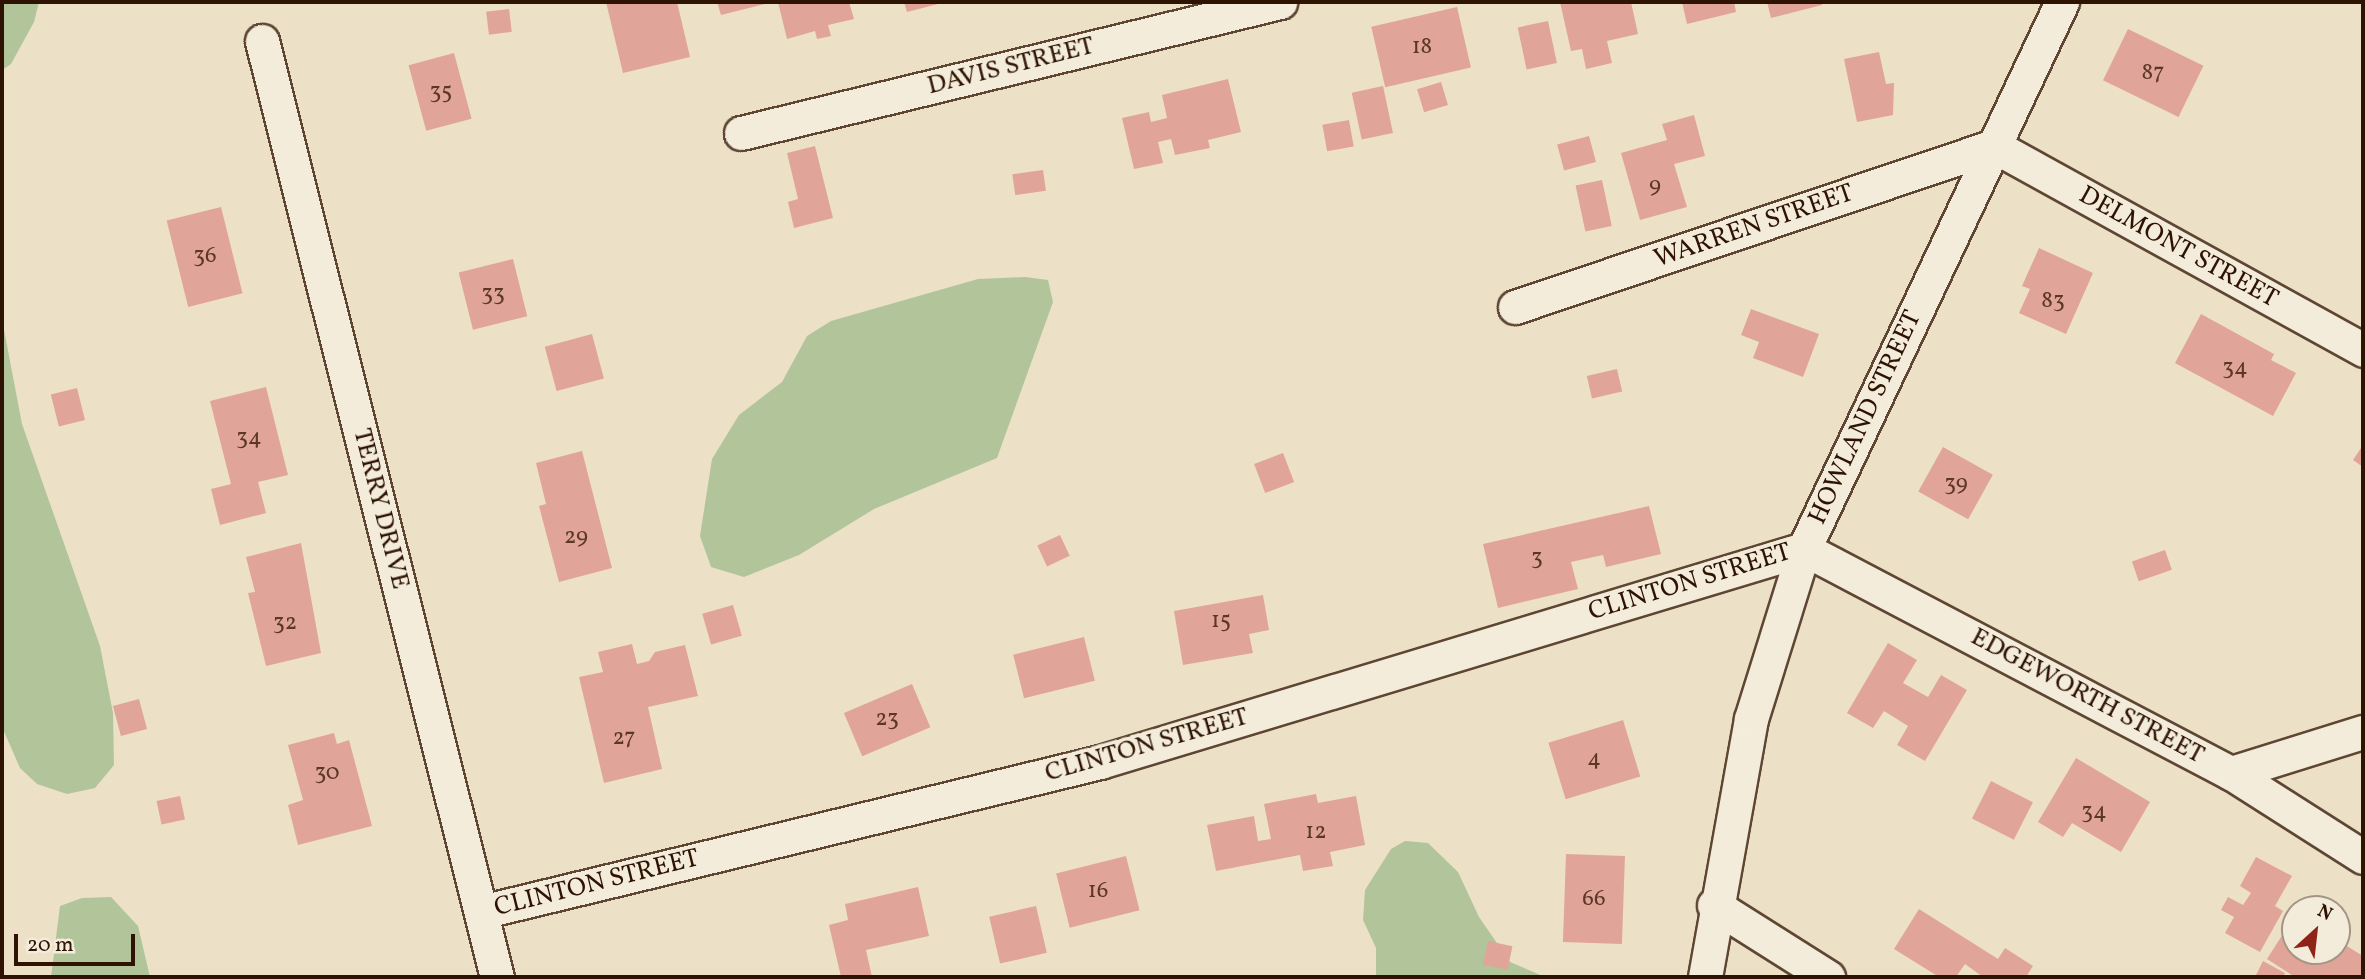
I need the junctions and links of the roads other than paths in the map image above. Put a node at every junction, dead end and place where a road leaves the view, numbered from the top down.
1 (1280, 2) edge
2 (2062, 2) edge
3 (261, 41) dead end
4 (741, 132) dead end
5 (1994, 146) junction
6 (1515, 307) dead end
7 (2363, 350) edge
8 (1804, 549) junction
9 (2363, 732) edge
10 (2231, 773) junction
11 (2363, 857) edge
12 (1714, 905) junction
13 (481, 912) junction
14 (497, 977) edge
15 (1705, 977) edge
16 (1828, 977) edge

1 - 4 street, DAVIS STREET
2 - 5 street, HOWLAND STREET
3 - 13 street, TERRY DRIVE
5 - 6 street, WARREN STREET
5 - 7 street, DELMONT STREET
5 - 8 street, HOWLAND STREET
8 - 10 street, EDGEWORTH STREET
8 - 12 street, HOWLAND STREET
8 - 13 street, CLINTON STREET
9 - 10 street
10 - 11 street, EDGEWORTH STREET
12 - 15 street, HOWLAND STREET
12 - 16 street
13 - 14 street, TERRY DRIVE

